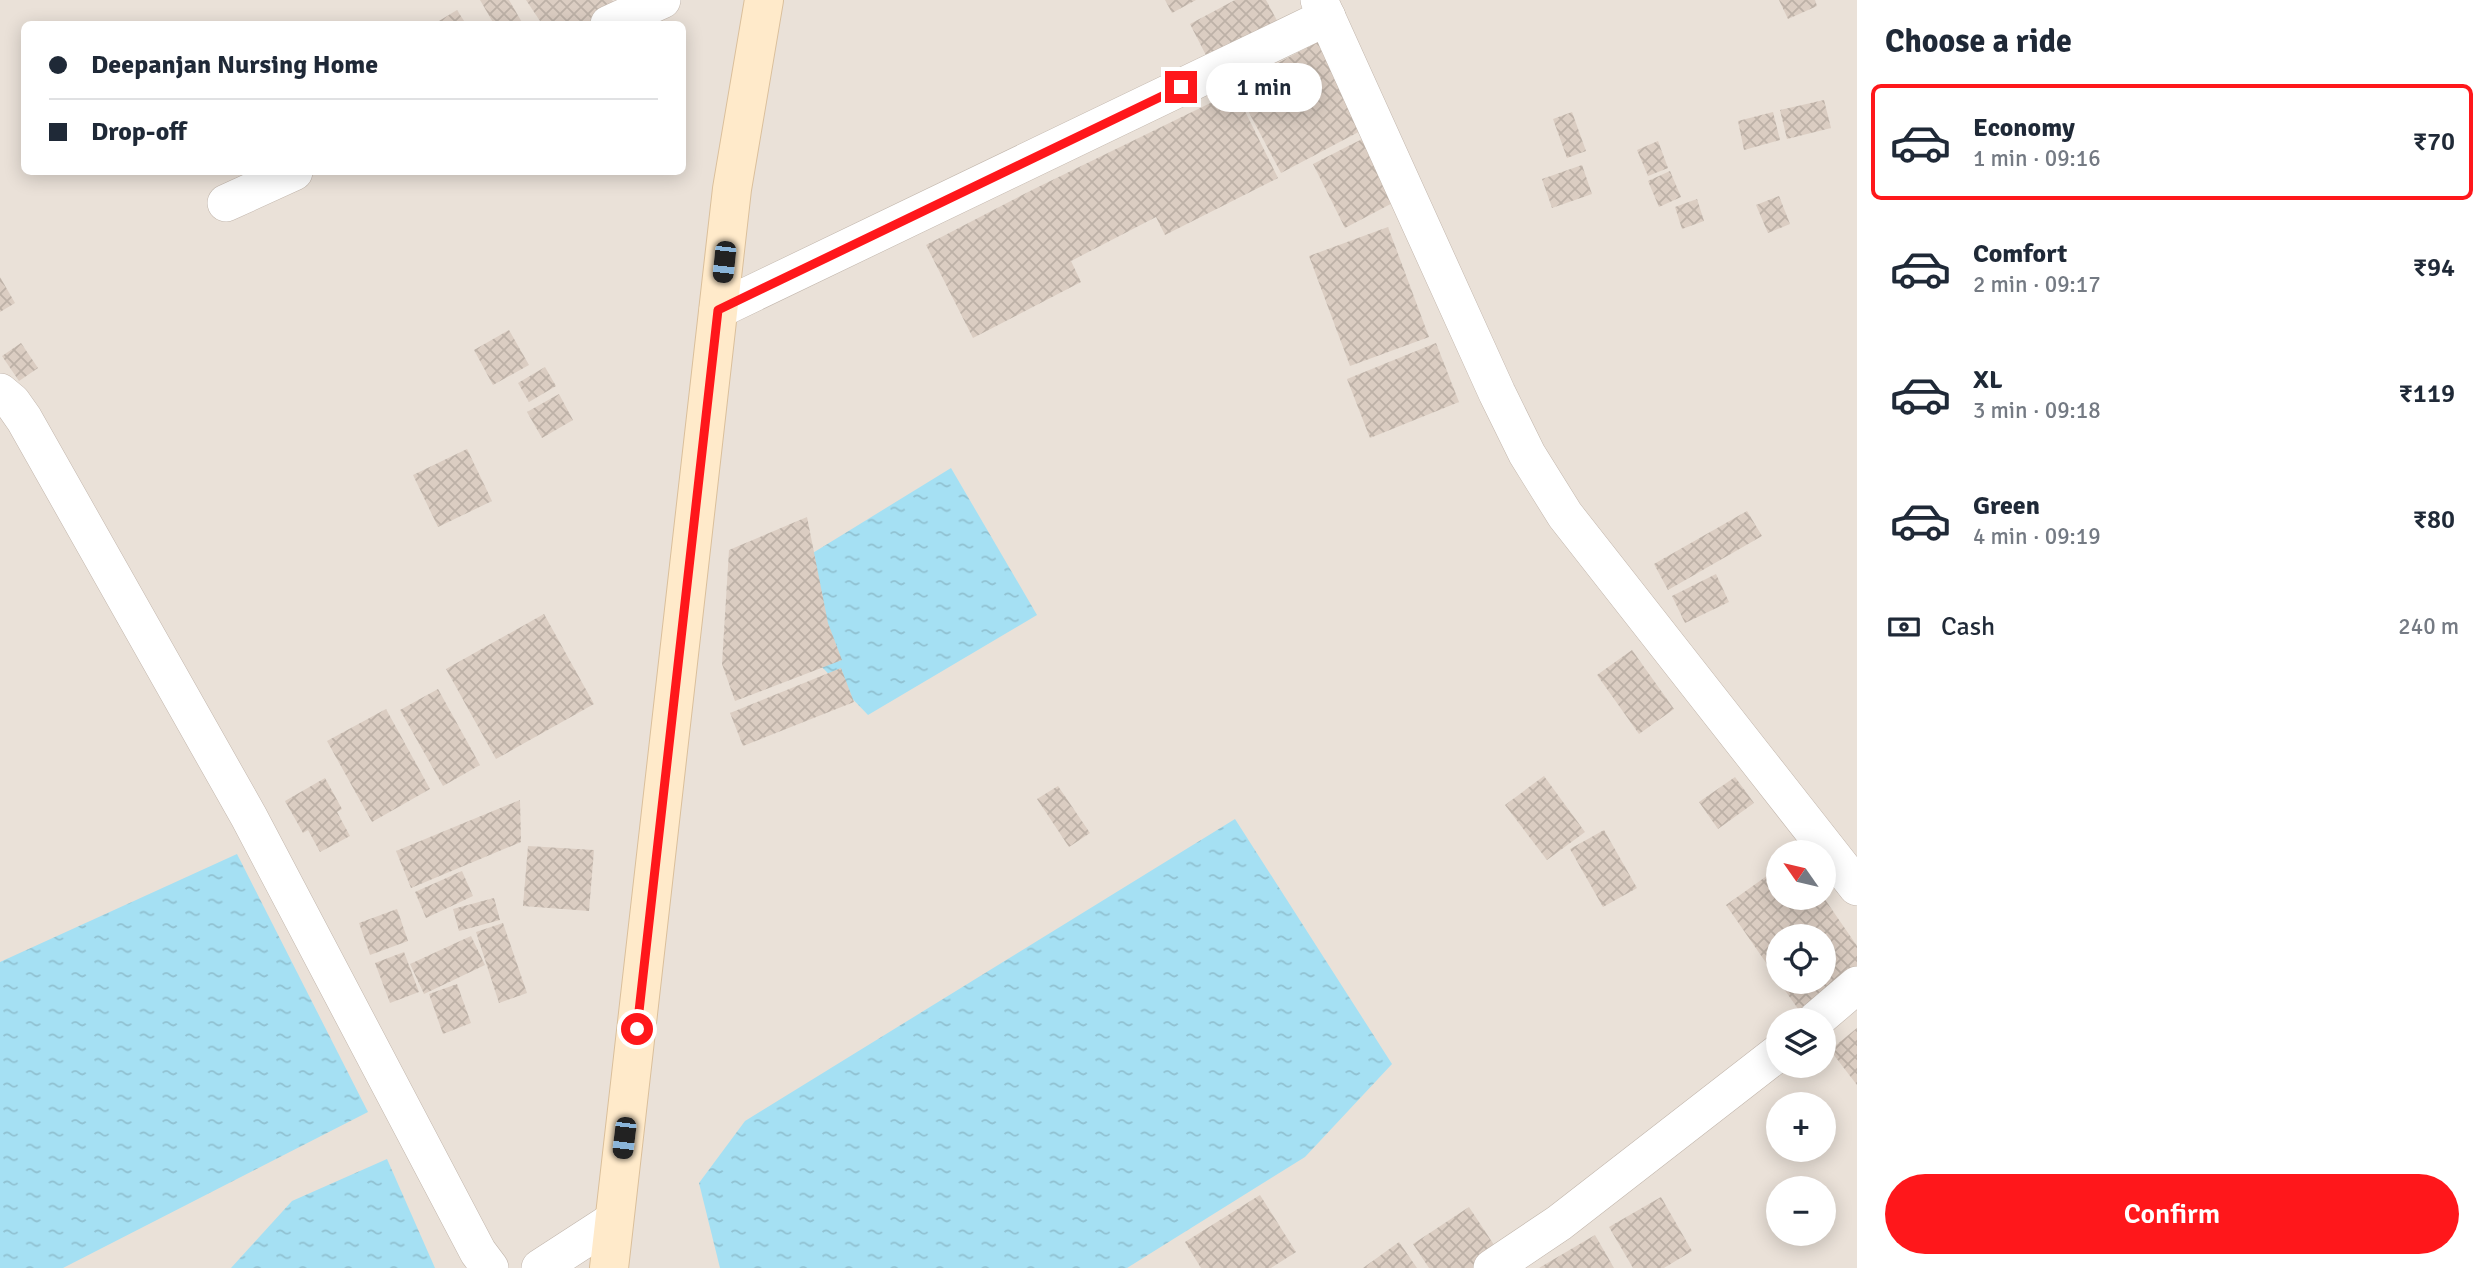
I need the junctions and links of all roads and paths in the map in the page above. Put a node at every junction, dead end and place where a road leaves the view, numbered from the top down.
1 (662, 0) edge
2 (764, 0) edge
3 (1323, 8) edge
4 (616, 21) edge
5 (287, 175) edge
6 (226, 203) dead end
7 (718, 310) junction
8 (0, 392) edge
9 (1857, 887) edge
10 (1857, 985) edge
11 (1830, 1008) edge
12 (1766, 1062) edge
13 (614, 1220) junction
14 (490, 1268) edge
15 (540, 1268) edge
16 (609, 1268) edge
17 (1492, 1268) edge

1 - 4 street
2 - 7 main road
3 - 7 street
3 - 9 street
5 - 6 street
7 - 13 main road
8 - 14 street
10 - 11 street
12 - 17 street
13 - 15 street
13 - 16 main road

